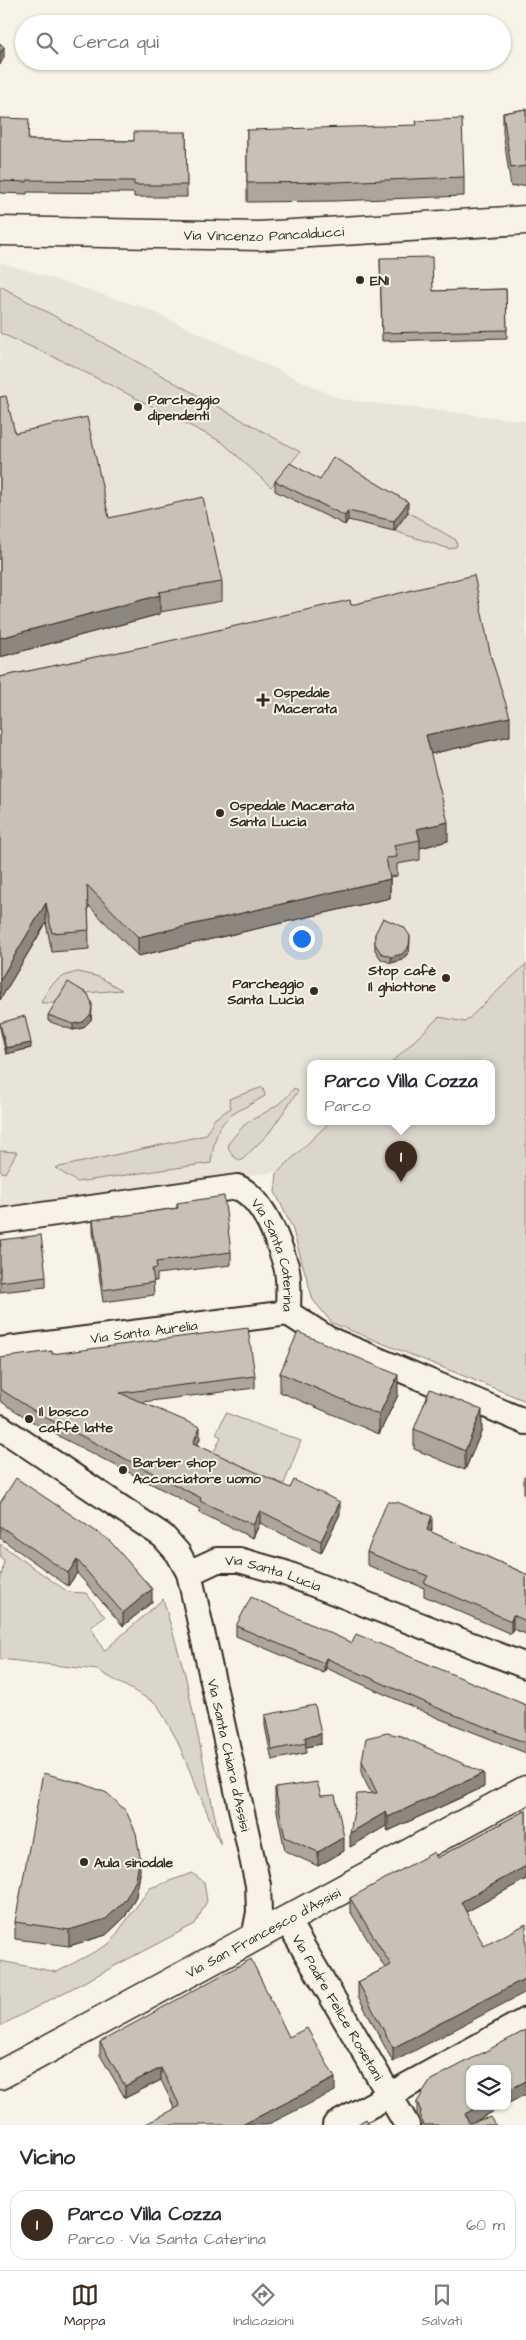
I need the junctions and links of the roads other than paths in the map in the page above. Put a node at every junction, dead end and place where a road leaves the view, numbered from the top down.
1 (526, 220) edge
2 (0, 231) edge
3 (9, 1220) edge
4 (288, 1312) junction
5 (0, 1350) edge
6 (526, 1422) edge
7 (0, 1427) edge
8 (189, 1573) junction
9 (526, 1666) edge
10 (526, 1790) edge
11 (287, 1920) junction
12 (254, 1938) junction
13 (526, 2020) edge
14 (0, 2076) edge
15 (389, 2095) junction
16 (335, 2125) edge
17 (407, 2125) edge

1 - 2 main road, Via Vincenzo Pancalducci
3 - 4 street, Via Santa Caterina
4 - 5 street, Via Santa Aurelia
4 - 6 street, Via Santa Caterina
7 - 8 street
8 - 9 street, Via Santa Lucia
8 - 12 street, Via Santa Chiara d'Assisi
10 - 11 main road, Via San Francesco d'Assisi
11 - 12 main road, Via San Francesco d'Assisi
11 - 15 street, Via Padre Felice Rosetani
12 - 14 main road, Via San Francesco d'Assisi
13 - 15 street, Via Padre Felice Rosetani
15 - 16 street, Via Padre Felice Rosetani
15 - 17 street, Via Padre Felice Rosetani

